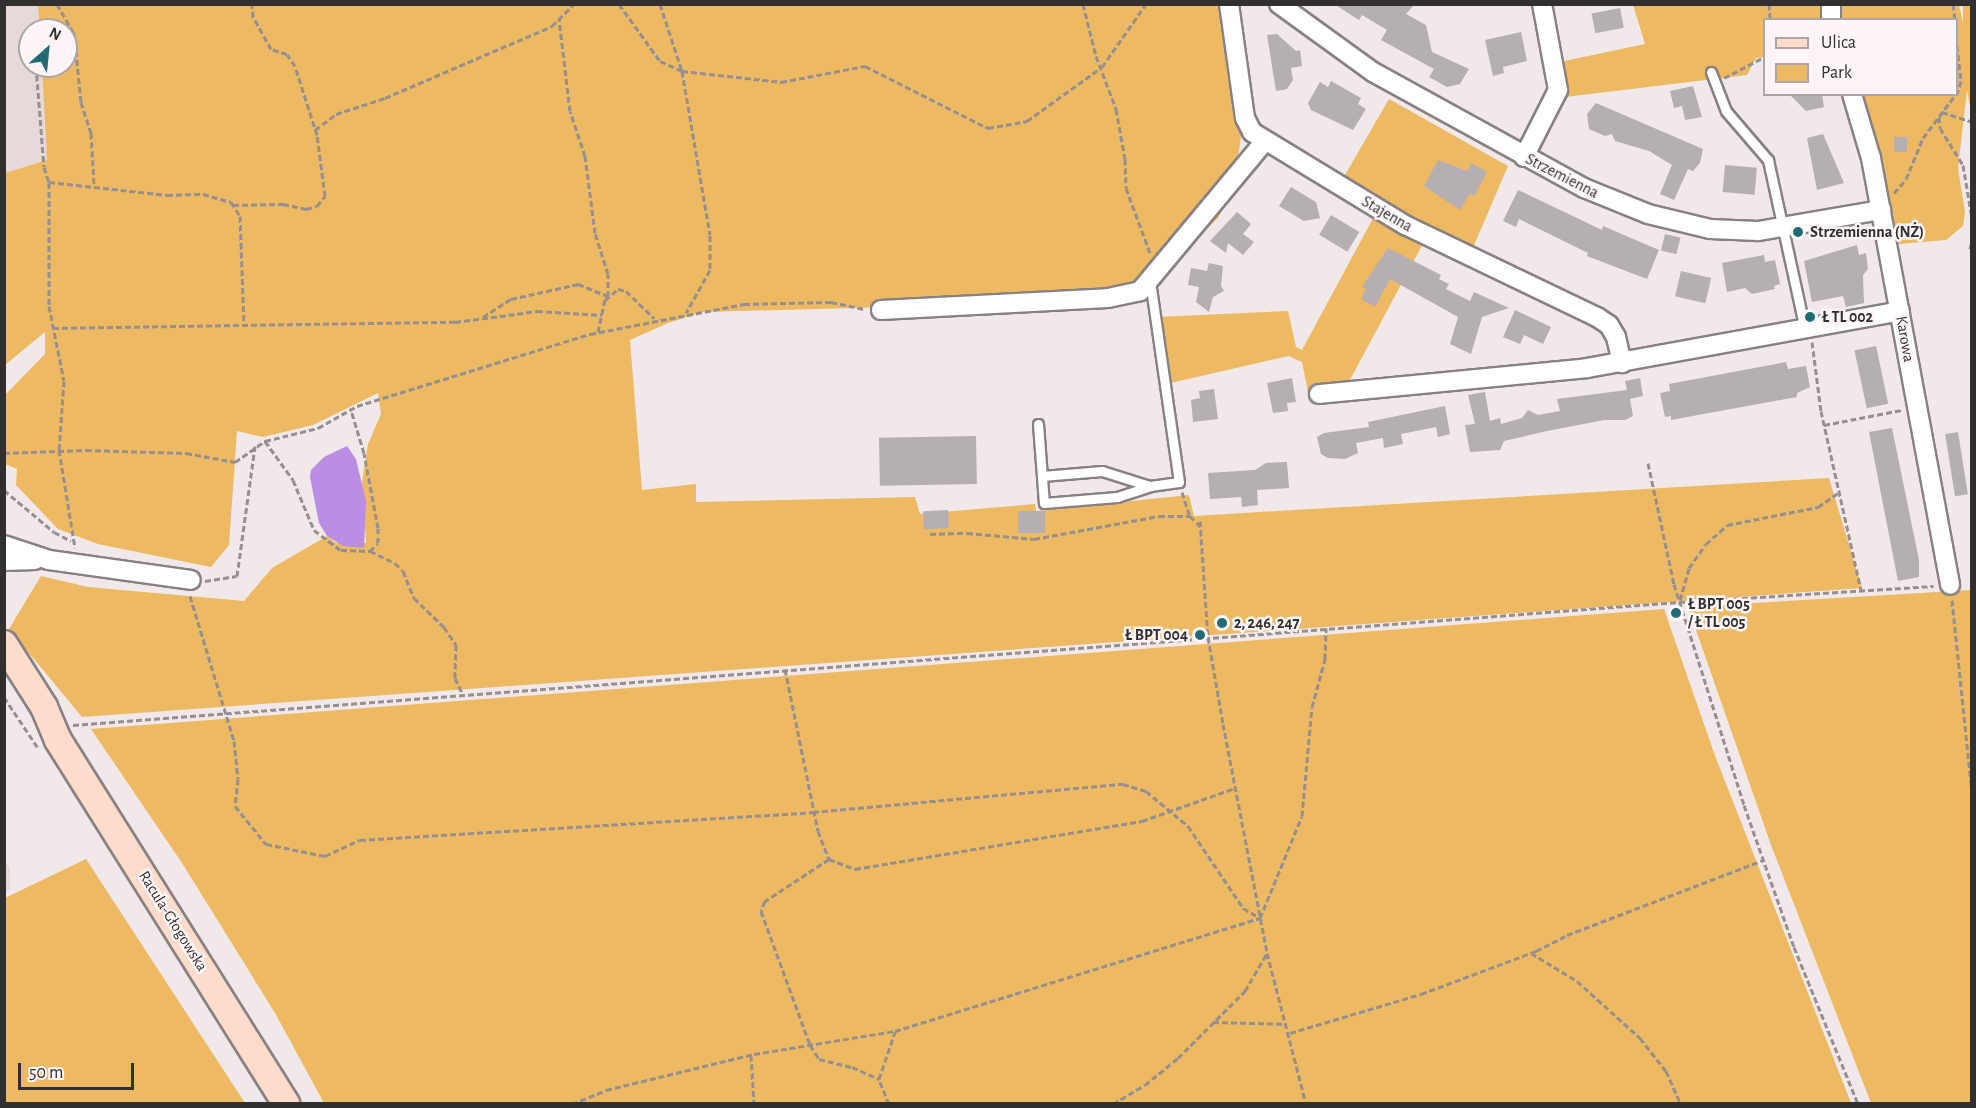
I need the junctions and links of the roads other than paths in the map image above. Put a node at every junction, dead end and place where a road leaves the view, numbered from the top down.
1 (1229, 4) edge
2 (1279, 4) edge
3 (1542, 4) edge
4 (1711, 72) dead end
5 (1853, 96) edge
6 (1265, 141) junction
7 (1524, 157) junction
8 (1880, 204) junction
9 (1784, 228) junction
10 (1154, 276) junction
11 (881, 310) road end
12 (1900, 311) junction
13 (1807, 329) junction
14 (1622, 363) junction
15 (1319, 394) dead end
16 (1038, 424) dead end
17 (1042, 476) junction
18 (1150, 486) junction
19 (4, 545) edge
20 (49, 560) junction
21 (4, 561) edge
22 (191, 580) road end
23 (1950, 585) road end
24 (4, 644) edge
25 (4, 668) edge
26 (56, 734) junction
27 (286, 1104) edge

1 - 6 street, Stajenna
2 - 7 street, Strzemienna
3 - 7 street
4 - 9 lane
5 - 8 street, Karowa
6 - 10 street
6 - 14 street, Stajenna
7 - 9 street, Strzemienna
8 - 9 street, Strzemienna
8 - 12 street, Karowa
9 - 13 lane
10 - 11 street
10 - 18 lane
12 - 13 street
12 - 23 street, Karowa
13 - 14 street
14 - 15 street
16 - 17 lane
17 - 18 lane
17 - 18 lane
19 - 20 street
20 - 21 street
20 - 22 street
24 - 26 main road, Racula-Głogowska
25 - 26 main road, Racula-Głogowska
26 - 27 main road, Racula-Głogowska

